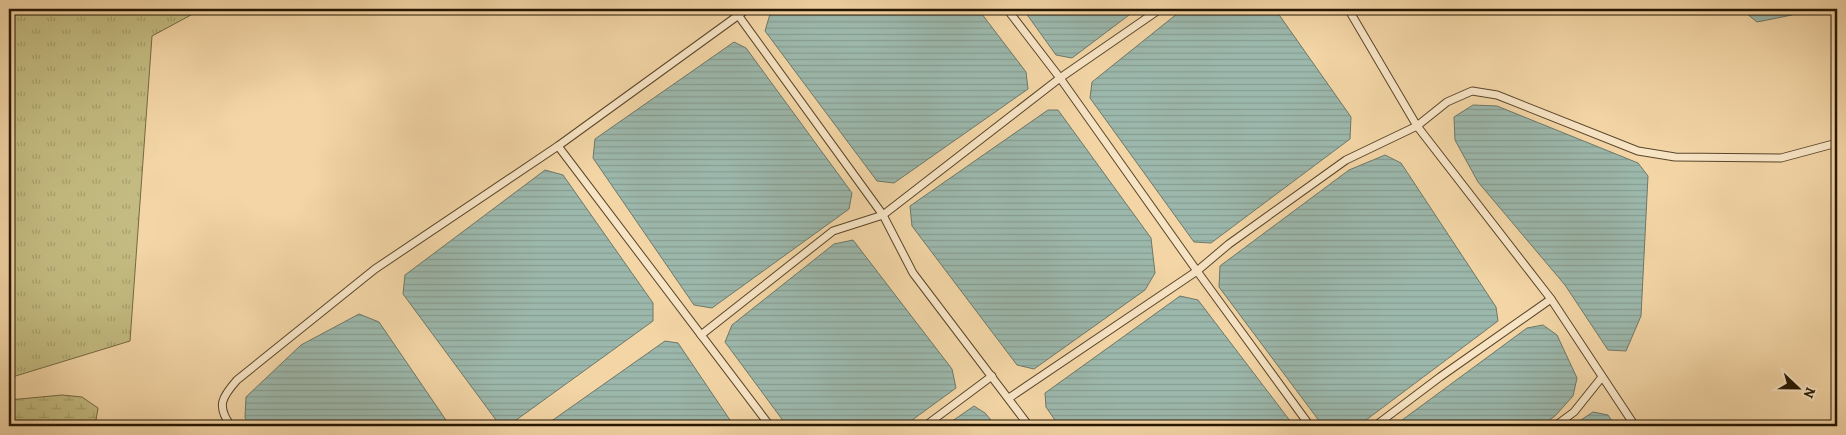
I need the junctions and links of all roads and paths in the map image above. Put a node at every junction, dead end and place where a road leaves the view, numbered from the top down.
1 (747, 9) edge
2 (1007, 9) edge
3 (1160, 9) edge
4 (1346, 9) edge
5 (738, 15) junction
6 (1060, 78) junction
7 (1417, 126) junction
8 (1837, 143) edge
9 (558, 146) junction
10 (883, 216) junction
11 (1197, 271) junction
12 (1551, 299) junction
13 (701, 335) junction
14 (992, 376) junction
15 (1602, 377) junction
16 (1009, 398) junction
17 (231, 426) edge
18 (770, 426) edge
19 (925, 426) edge
20 (1029, 426) edge
21 (1310, 426) edge
22 (1375, 426) edge
23 (1555, 426) edge
24 (1635, 426) edge

1 - 5 lane
2 - 6 lane
3 - 6 lane
4 - 7 lane
5 - 9 lane
5 - 10 lane
6 - 10 lane
6 - 11 lane
7 - 8 lane
7 - 11 lane
7 - 12 lane
9 - 13 lane
9 - 17 lane
10 - 13 lane
10 - 14 lane
11 - 16 lane
11 - 21 lane
12 - 15 lane
12 - 22 lane
13 - 18 lane
14 - 16 lane
14 - 19 lane
15 - 23 lane
15 - 24 lane
16 - 20 lane

